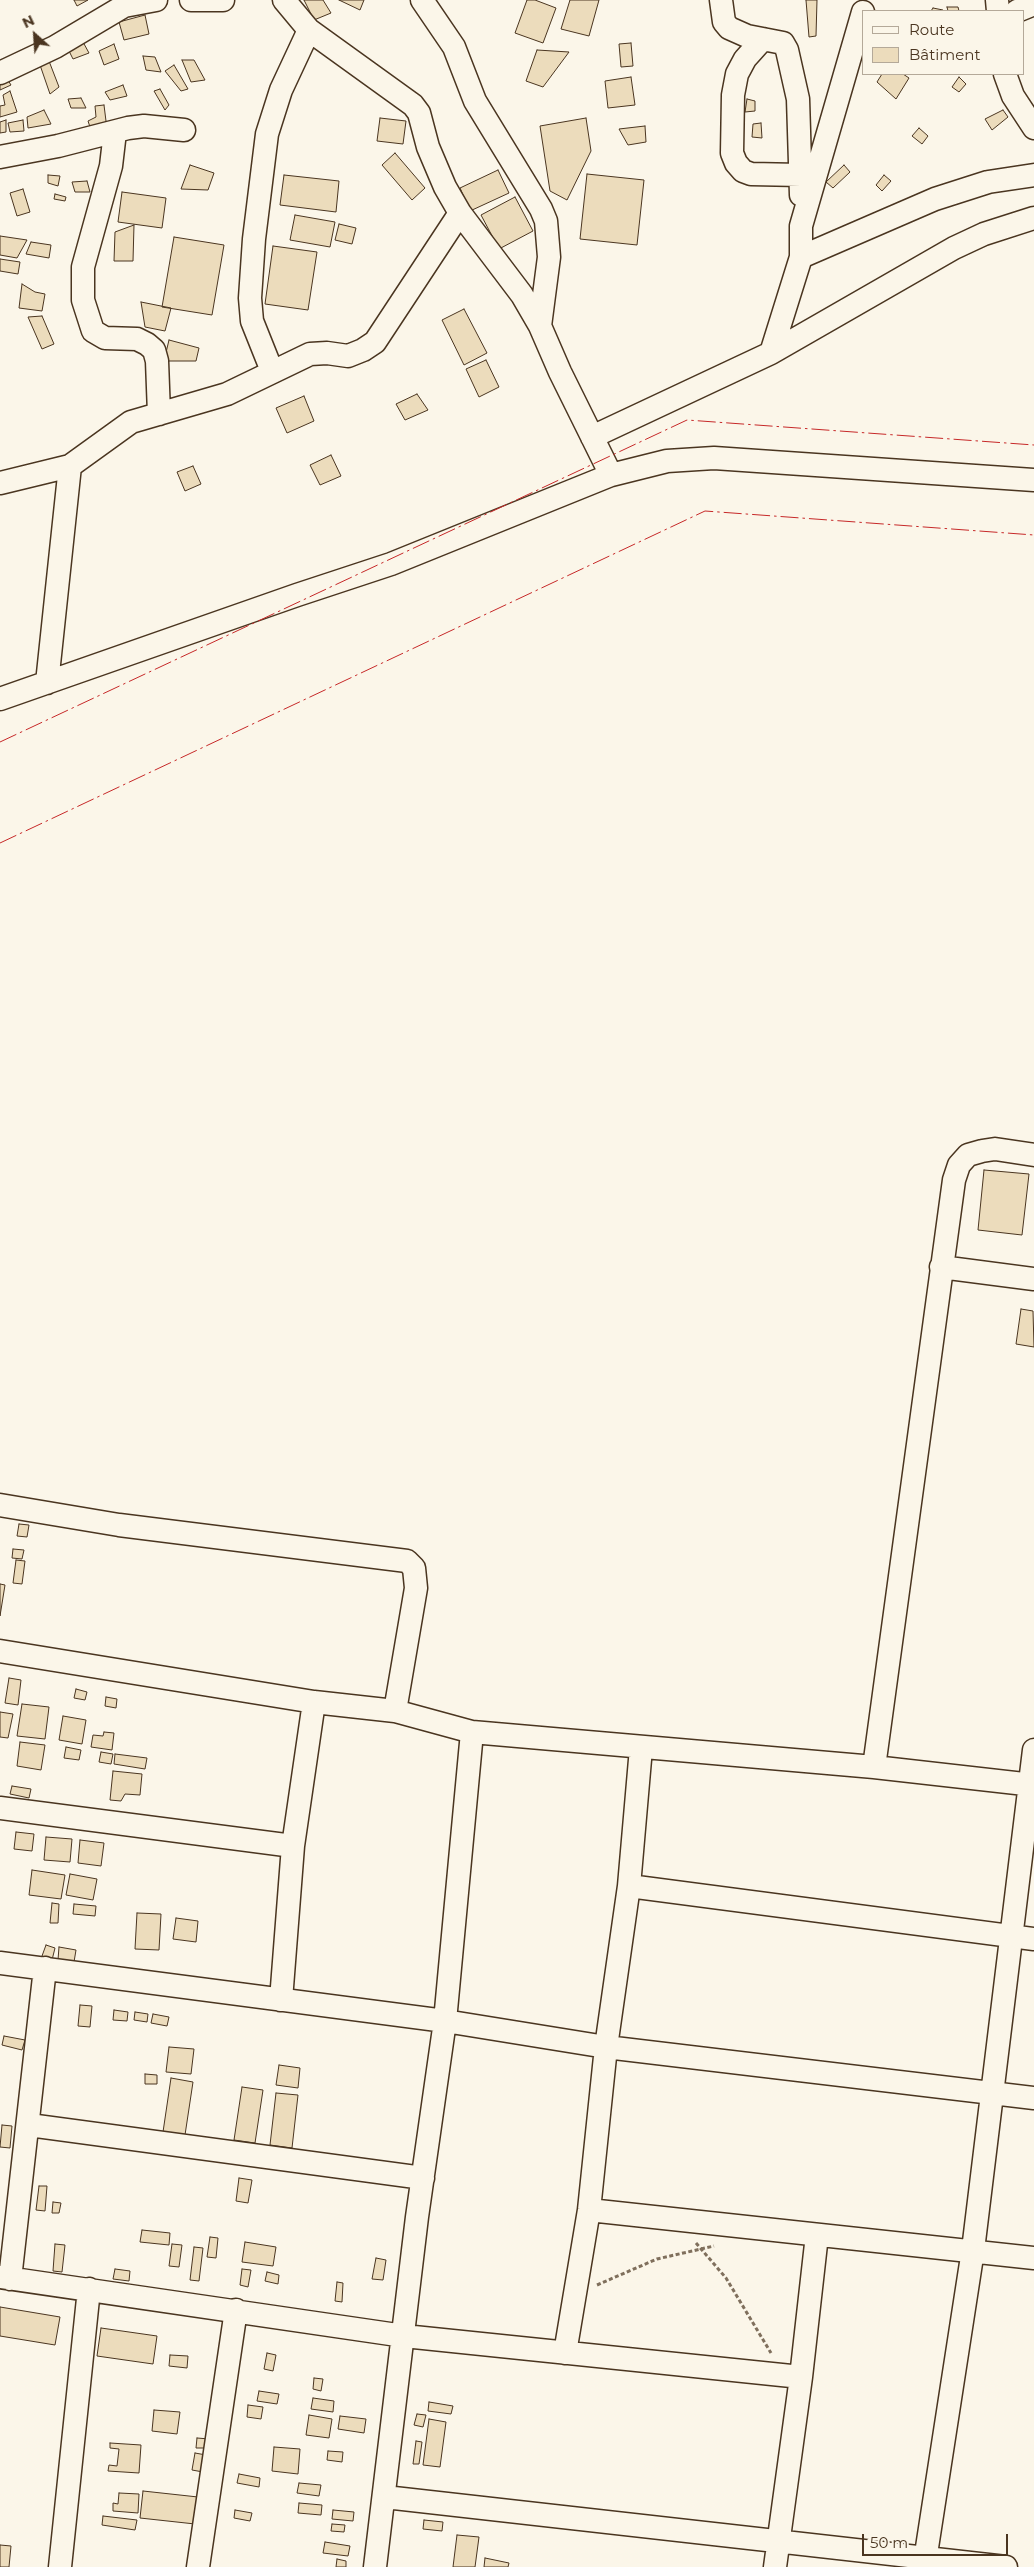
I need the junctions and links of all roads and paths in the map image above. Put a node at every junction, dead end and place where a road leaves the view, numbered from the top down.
1 (156, 0) edge
2 (191, 0) edge
3 (223, 0) edge
4 (284, 0) edge
5 (422, 0) edge
6 (720, 0) edge
7 (1034, 4) edge
8 (1019, 10) edge
9 (862, 15) edge
10 (309, 30) junction
11 (763, 39) junction
12 (0, 73) edge
13 (1005, 75) edge
14 (1034, 128) edge
15 (184, 130) dead end
16 (114, 132) junction
17 (0, 157) edge
18 (801, 175) junction
19 (1034, 175) edge
20 (460, 213) junction
21 (1034, 218) edge
22 (801, 226) junction
23 (801, 257) junction
24 (540, 326) junction
25 (771, 353) junction
26 (272, 372) junction
27 (159, 414) junction
28 (592, 437) junction
29 (70, 466) junction
30 (611, 475) junction
31 (1034, 480) edge
32 (0, 483) edge
33 (46, 683) junction
34 (0, 699) edge
35 (1034, 1155) edge
36 (941, 1267) junction
37 (1034, 1279) edge
38 (0, 1505) edge
39 (0, 1651) edge
40 (314, 1702) junction
41 (395, 1711) junction
42 (472, 1732) junction
43 (641, 1748) junction
44 (1034, 1750) edge
45 (874, 1767) junction
46 (1032, 1784) edge
47 (0, 1808) edge
48 (293, 1846) junction
49 (629, 1886) junction
50 (1010, 1936) junction
51 (1034, 1939) edge
52 (0, 1963) edge
53 (45, 1968) junction
54 (281, 2000) junction
55 (445, 2021) junction
56 (606, 2047) junction
57 (991, 2092) junction
58 (1034, 2098) edge
59 (29, 2125) junction
60 (422, 2178) junction
61 (589, 2210) junction
62 (817, 2235) junction
63 (695, 2242) dead end
64 (721, 2244) dead end
65 (702, 2248) junction
66 (973, 2250) junction
67 (1034, 2258) edge
68 (5, 2278) edge
69 (89, 2290) junction
70 (575, 2299) junction
71 (236, 2310) junction
72 (404, 2336) junction
73 (565, 2352) junction
74 (793, 2377) junction
75 (385, 2498) junction
76 (777, 2541) junction
77 (925, 2562) edge
78 (60, 2567) edge
79 (198, 2567) edge
80 (375, 2567) edge
81 (775, 2567) edge
82 (1006, 2567) edge

1 - 12 street
2 - 3 street
4 - 10 street
5 - 24 street
6 - 11 street
7 - 8 street
9 - 22 street
10 - 20 street
10 - 26 street
11 - 18 street
11 - 18 street
13 - 14 street
15 - 16 street
16 - 17 street
16 - 27 street
18 - 22 street
19 - 23 street
20 - 24 street
20 - 26 street
21 - 25 street
22 - 23 street
23 - 25 street
24 - 28 street
25 - 28 street
26 - 27 street
27 - 29 street
28 - 30 street
29 - 32 street
29 - 33 street
30 - 31 street
30 - 33 street
33 - 34 street
35 - 36 street
36 - 37 street
36 - 45 street
38 - 41 street
39 - 40 street
40 - 41 street
40 - 48 street
41 - 42 street
42 - 43 street
42 - 55 street
43 - 45 street
43 - 49 street
44 - 46 street
45 - 46 street
46 - 50 street
47 - 48 street
48 - 54 street
49 - 50 street
49 - 56 street
50 - 51 street
50 - 57 street
52 - 53 street
53 - 54 street
53 - 59 street
54 - 55 street
55 - 56 street
55 - 60 street
56 - 57 street
56 - 61 street
57 - 58 street
57 - 66 street
59 - 60 street
59 - 68 street
60 - 72 street
61 - 62 street
61 - 70 street
62 - 66 street
62 - 74 street
63 - 65 path
64 - 65 path
65 - 70 path
65 - 74 path
66 - 67 street
66 - 77 street
68 - 69 street
69 - 71 street
69 - 78 street
70 - 73 street
71 - 72 street
71 - 79 street
72 - 73 street
72 - 75 street
73 - 74 street
74 - 76 street
75 - 76 street
75 - 80 street
76 - 77 street
76 - 81 street
77 - 82 street

